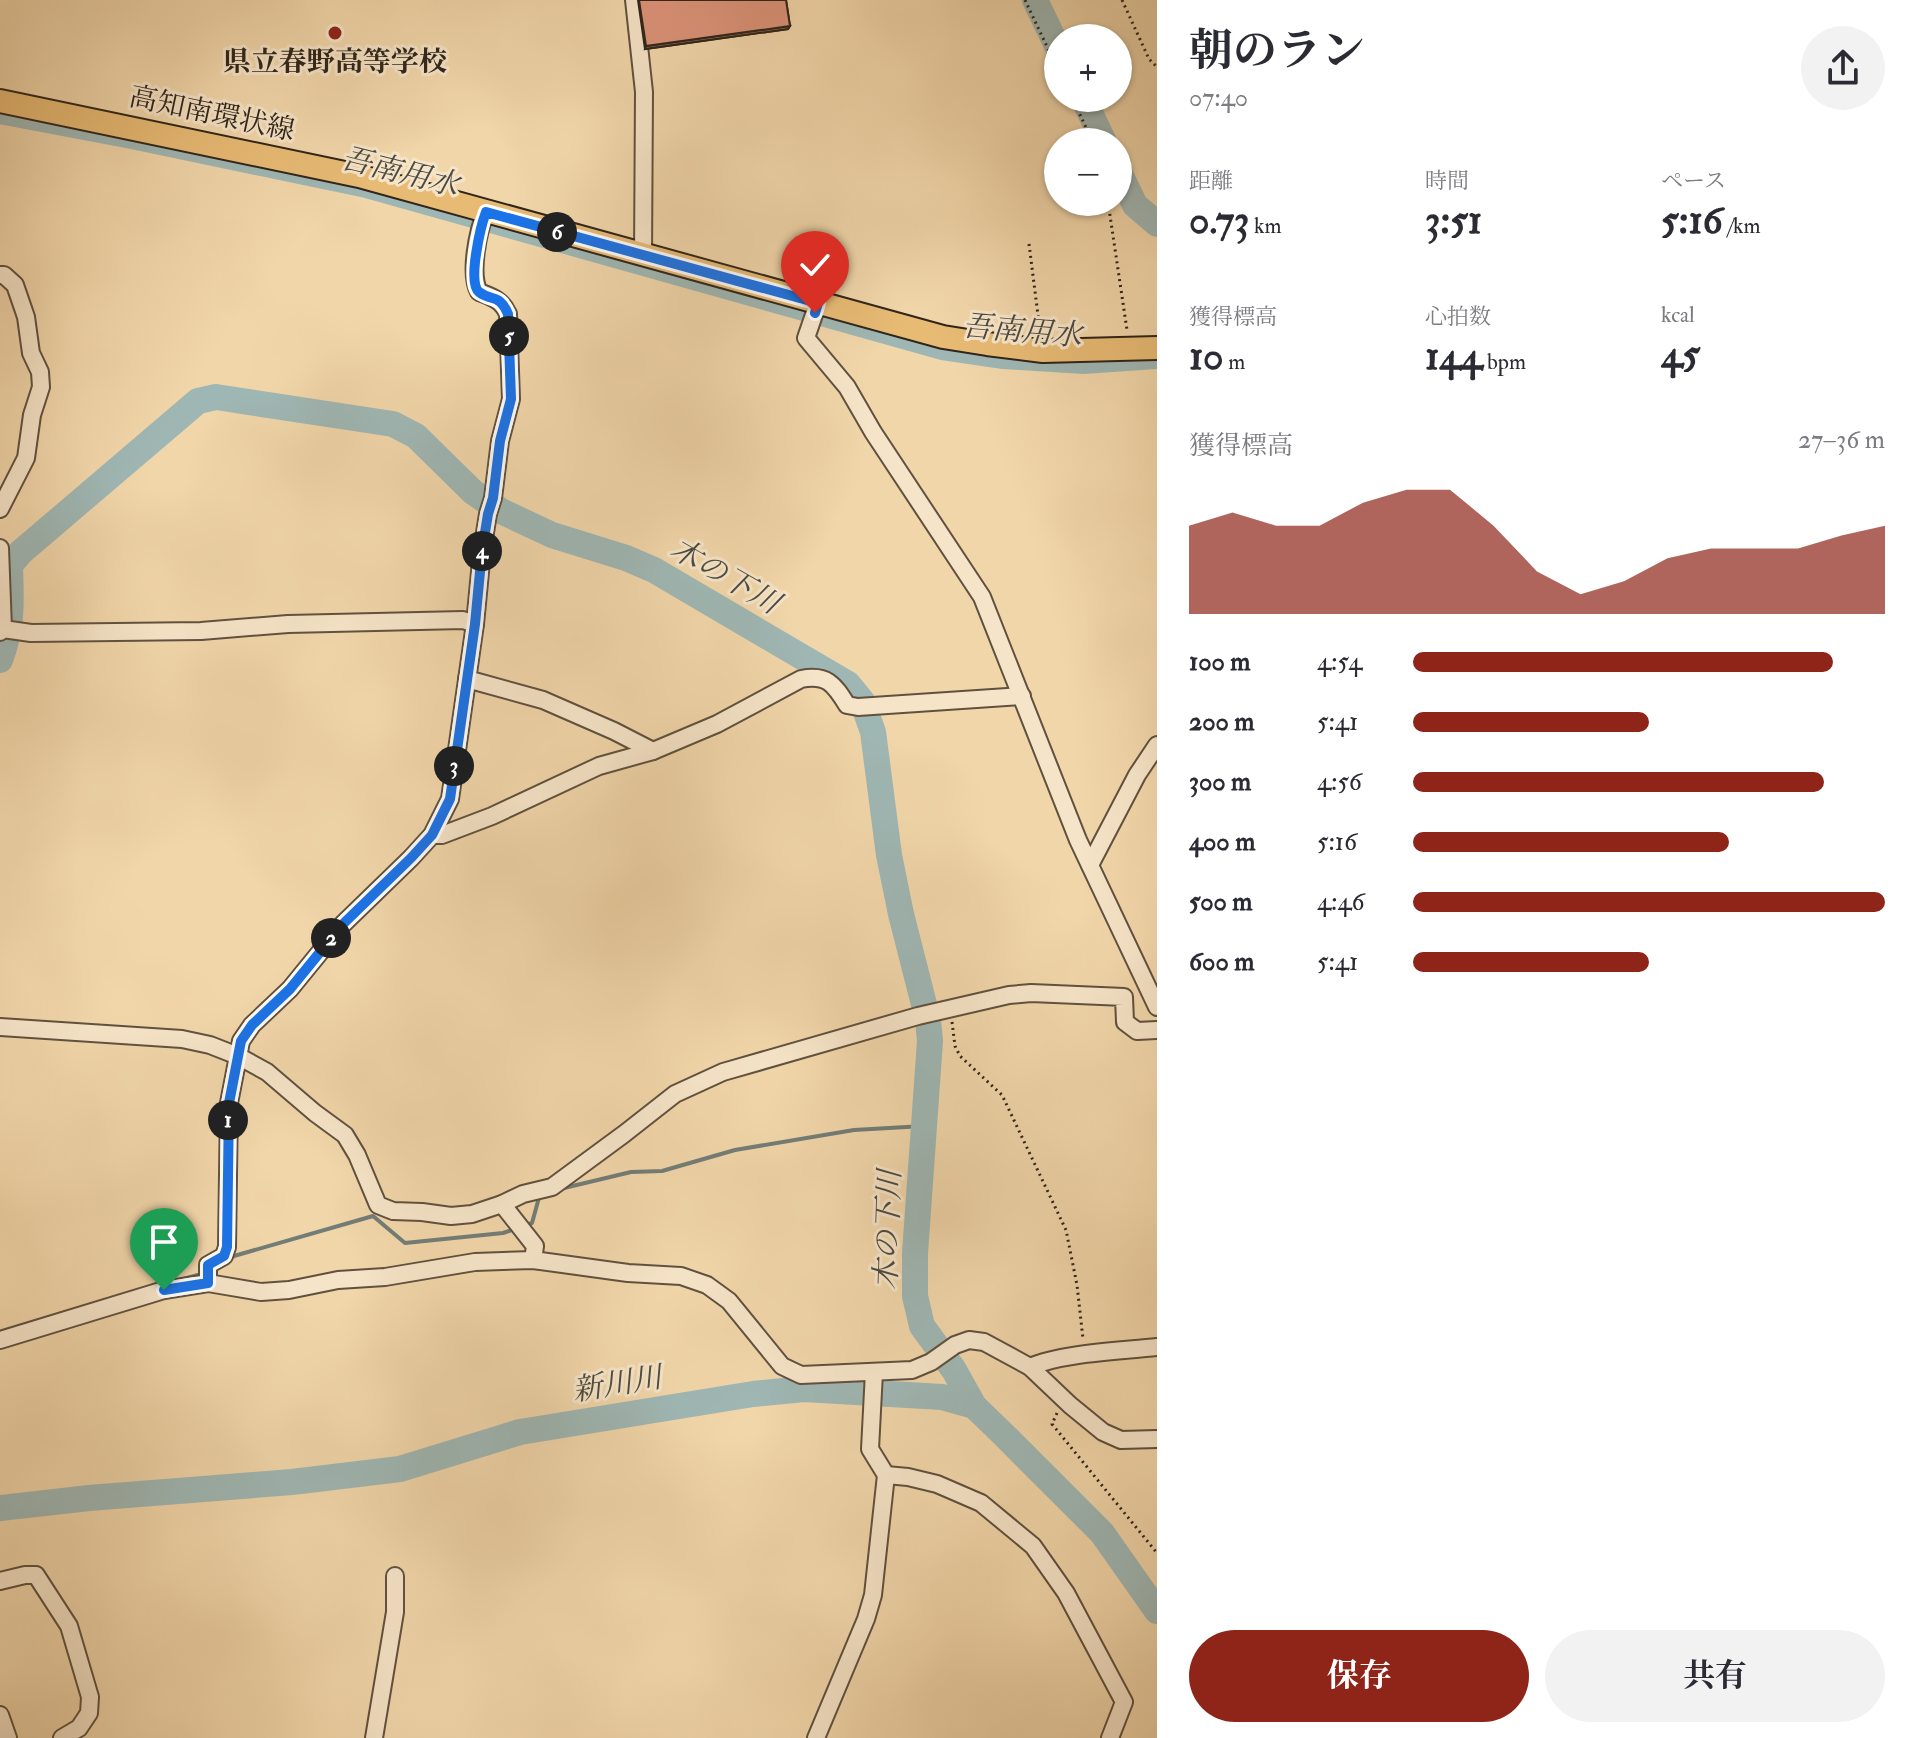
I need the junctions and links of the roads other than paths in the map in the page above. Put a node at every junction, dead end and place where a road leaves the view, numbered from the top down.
1 (634, 0) edge
2 (0, 101) edge
3 (484, 219) junction
4 (643, 256) junction
5 (0, 275) edge
6 (815, 312) junction
7 (1157, 348) edge
8 (0, 509) edge
9 (0, 548) edge
10 (475, 624) junction
11 (6, 630) edge
12 (467, 679) junction
13 (1022, 696) junction
14 (1157, 745) edge
15 (653, 751) junction
16 (432, 835) junction
17 (1090, 865) junction
18 (1157, 1007) edge
19 (0, 1027) edge
20 (1157, 1030) edge
21 (238, 1056) junction
22 (502, 1204) junction
23 (533, 1260) junction
24 (208, 1276) junction
25 (0, 1340) edge
26 (1157, 1347) edge
27 (1030, 1367) junction
28 (874, 1376) junction
29 (1157, 1439) edge
30 (886, 1475) junction
31 (395, 1576) dead end
32 (0, 1581) edge
33 (0, 1715) edge
34 (8, 1738) edge
35 (62, 1738) edge
36 (374, 1738) edge
37 (816, 1738) edge
38 (1110, 1738) edge

1 - 4 street
2 - 3 main road, 高知南環状線
3 - 4 main road, 高知南環状線
3 - 10 street
4 - 6 main road, 高知南環状線
5 - 8 street
6 - 7 main road, 高知南環状線
6 - 13 street
9 - 11 street
10 - 11 street
10 - 12 street
12 - 15 street
12 - 16 street
13 - 15 street
13 - 17 street
14 - 17 street
15 - 16 street
16 - 21 street
17 - 18 street
19 - 21 street
20 - 22 street
21 - 22 street
21 - 24 street
22 - 23 street
23 - 24 street
23 - 28 street
24 - 25 street
26 - 27 street
27 - 28 street
27 - 29 street
28 - 30 street
30 - 37 street
30 - 38 street
31 - 36 street
32 - 35 street
33 - 34 street

